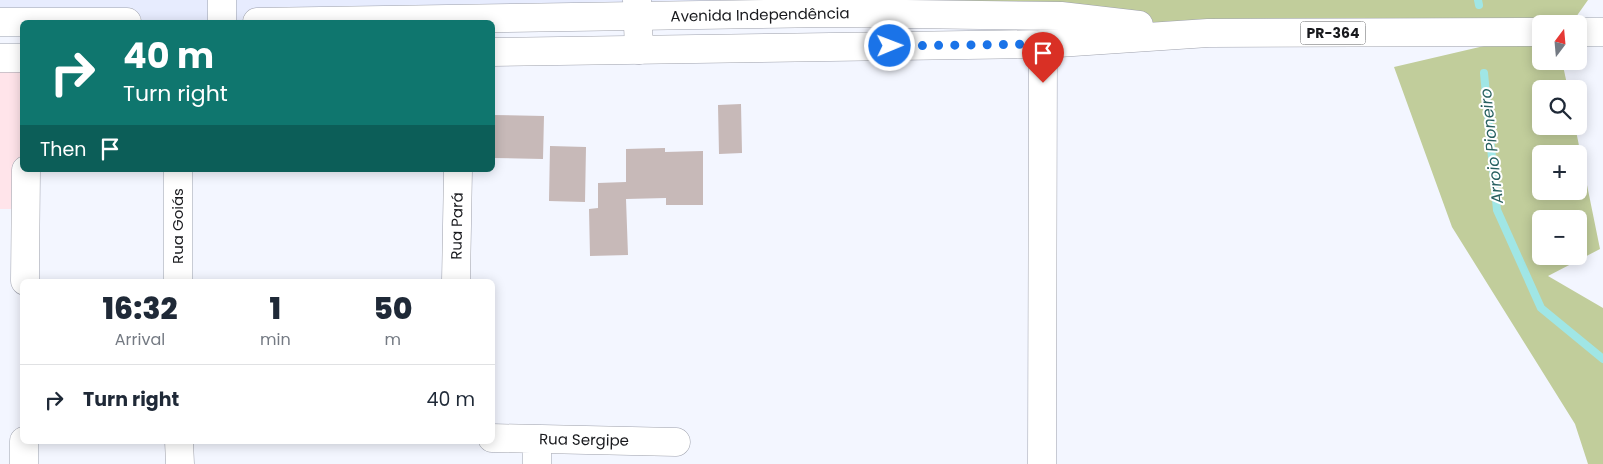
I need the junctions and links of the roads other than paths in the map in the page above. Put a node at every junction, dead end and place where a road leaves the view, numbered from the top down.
1 (222, 0) edge
2 (637, 8) edge
3 (723, 15) junction
4 (222, 20) edge
5 (473, 20) edge
6 (0, 22) edge
7 (20, 22) edge
8 (1532, 32) edge
9 (1588, 32) edge
10 (1603, 32) edge
11 (1208, 33) junction
12 (1043, 44) junction
13 (717, 49) junction
14 (639, 50) junction
15 (495, 52) edge
16 (0, 58) edge
17 (20, 58) edge
18 (26, 172) edge
19 (178, 172) edge
20 (458, 172) edge
21 (25, 279) edge
22 (178, 279) edge
23 (456, 279) edge
24 (495, 439) edge
25 (676, 442) dead end
26 (24, 444) edge
27 (179, 444) edge
28 (537, 451) edge
29 (24, 464) edge
30 (180, 464) edge
31 (1042, 464) edge

1 - 4 main road
2 - 3 main road, Avenida Independência
2 - 5 main road, Avenida Independência
2 - 14 main road
3 - 11 main road, Avenida Independência
3 - 13 main road
6 - 7 main road
8 - 11 main road, PR-364
9 - 10 main road
11 - 12 main road
12 - 13 main road
12 - 31 main road
13 - 14 main road
14 - 15 main road
16 - 17 main road
18 - 21 main road
19 - 22 main road, Rua Goiás
20 - 23 main road, Rua Pará
24 - 28 main road, Rua Sergipe
25 - 28 main road, Rua Sergipe
26 - 29 main road
27 - 30 main road

